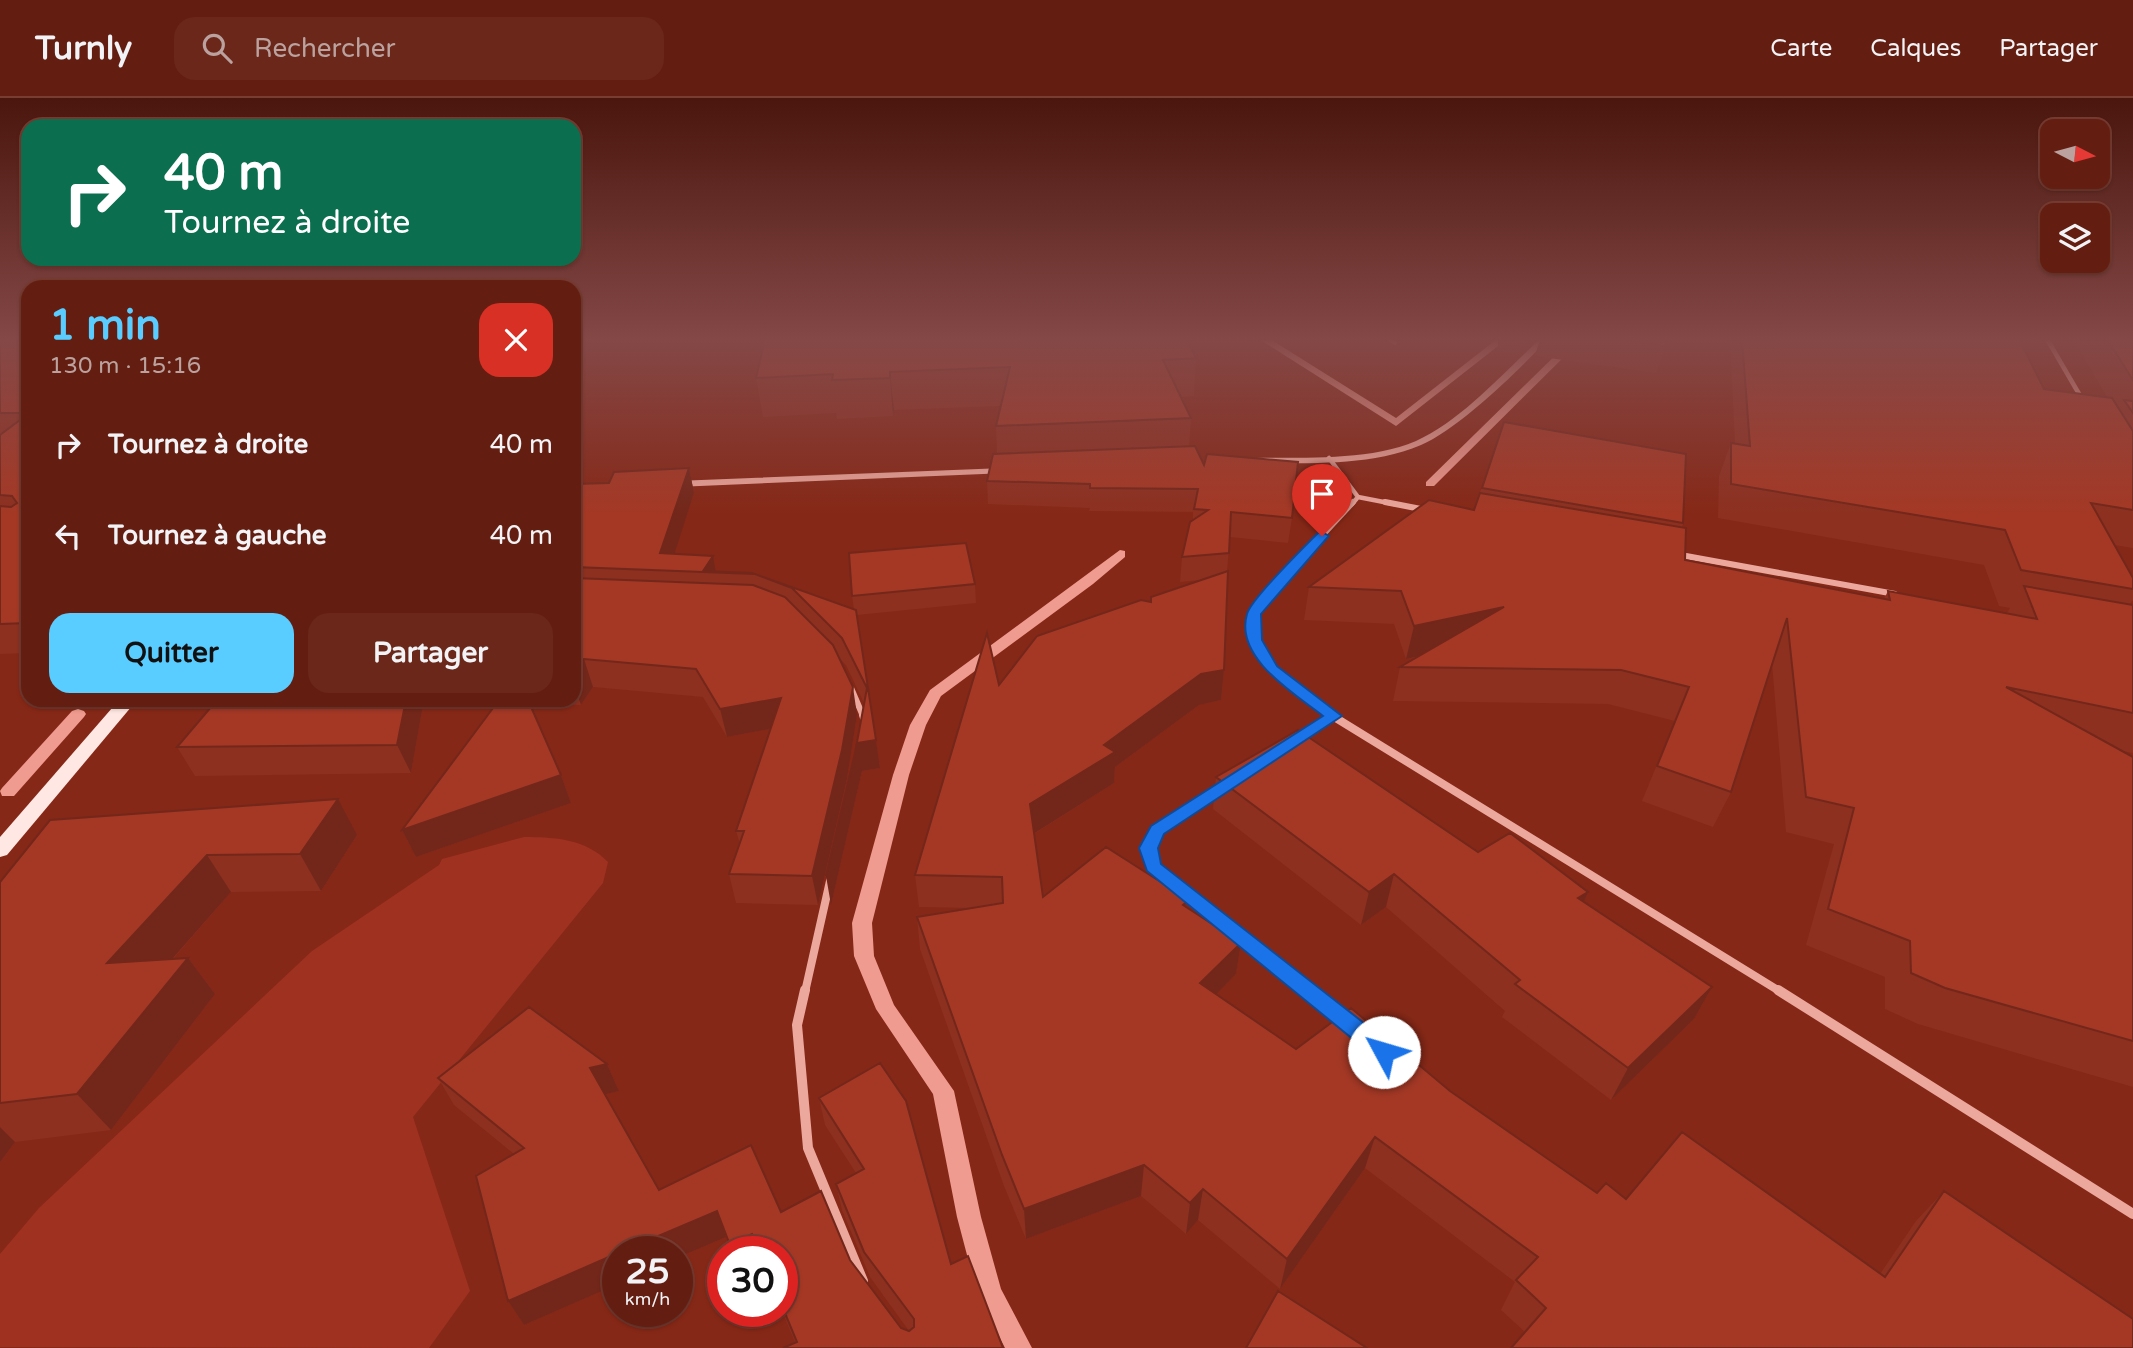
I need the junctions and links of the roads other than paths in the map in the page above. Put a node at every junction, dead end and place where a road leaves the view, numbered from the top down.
1 (1478, 397) edge
2 (2080, 397) edge
3 (2087, 409) edge
4 (1329, 458) junction
5 (1245, 461) edge
6 (1021, 470) edge
7 (672, 485) edge
8 (1358, 497) junction
9 (1439, 512) edge
10 (1671, 553) edge
11 (1902, 595) edge
12 (847, 680) edge
13 (122, 707) edge
14 (1334, 716) junction
15 (862, 728) edge
16 (1287, 747) edge
17 (1228, 785) edge
18 (0, 850) edge
19 (834, 865) edge
20 (1358, 1031) edge
21 (2133, 1214) edge
22 (872, 1293) edge

1 - 4 street
2 - 3 street
4 - 5 street
4 - 8 street
6 - 7 street
8 - 9 street
8 - 14 street
10 - 11 street
12 - 15 street
13 - 18 main road
14 - 16 street
14 - 21 street
17 - 20 street
19 - 22 street

